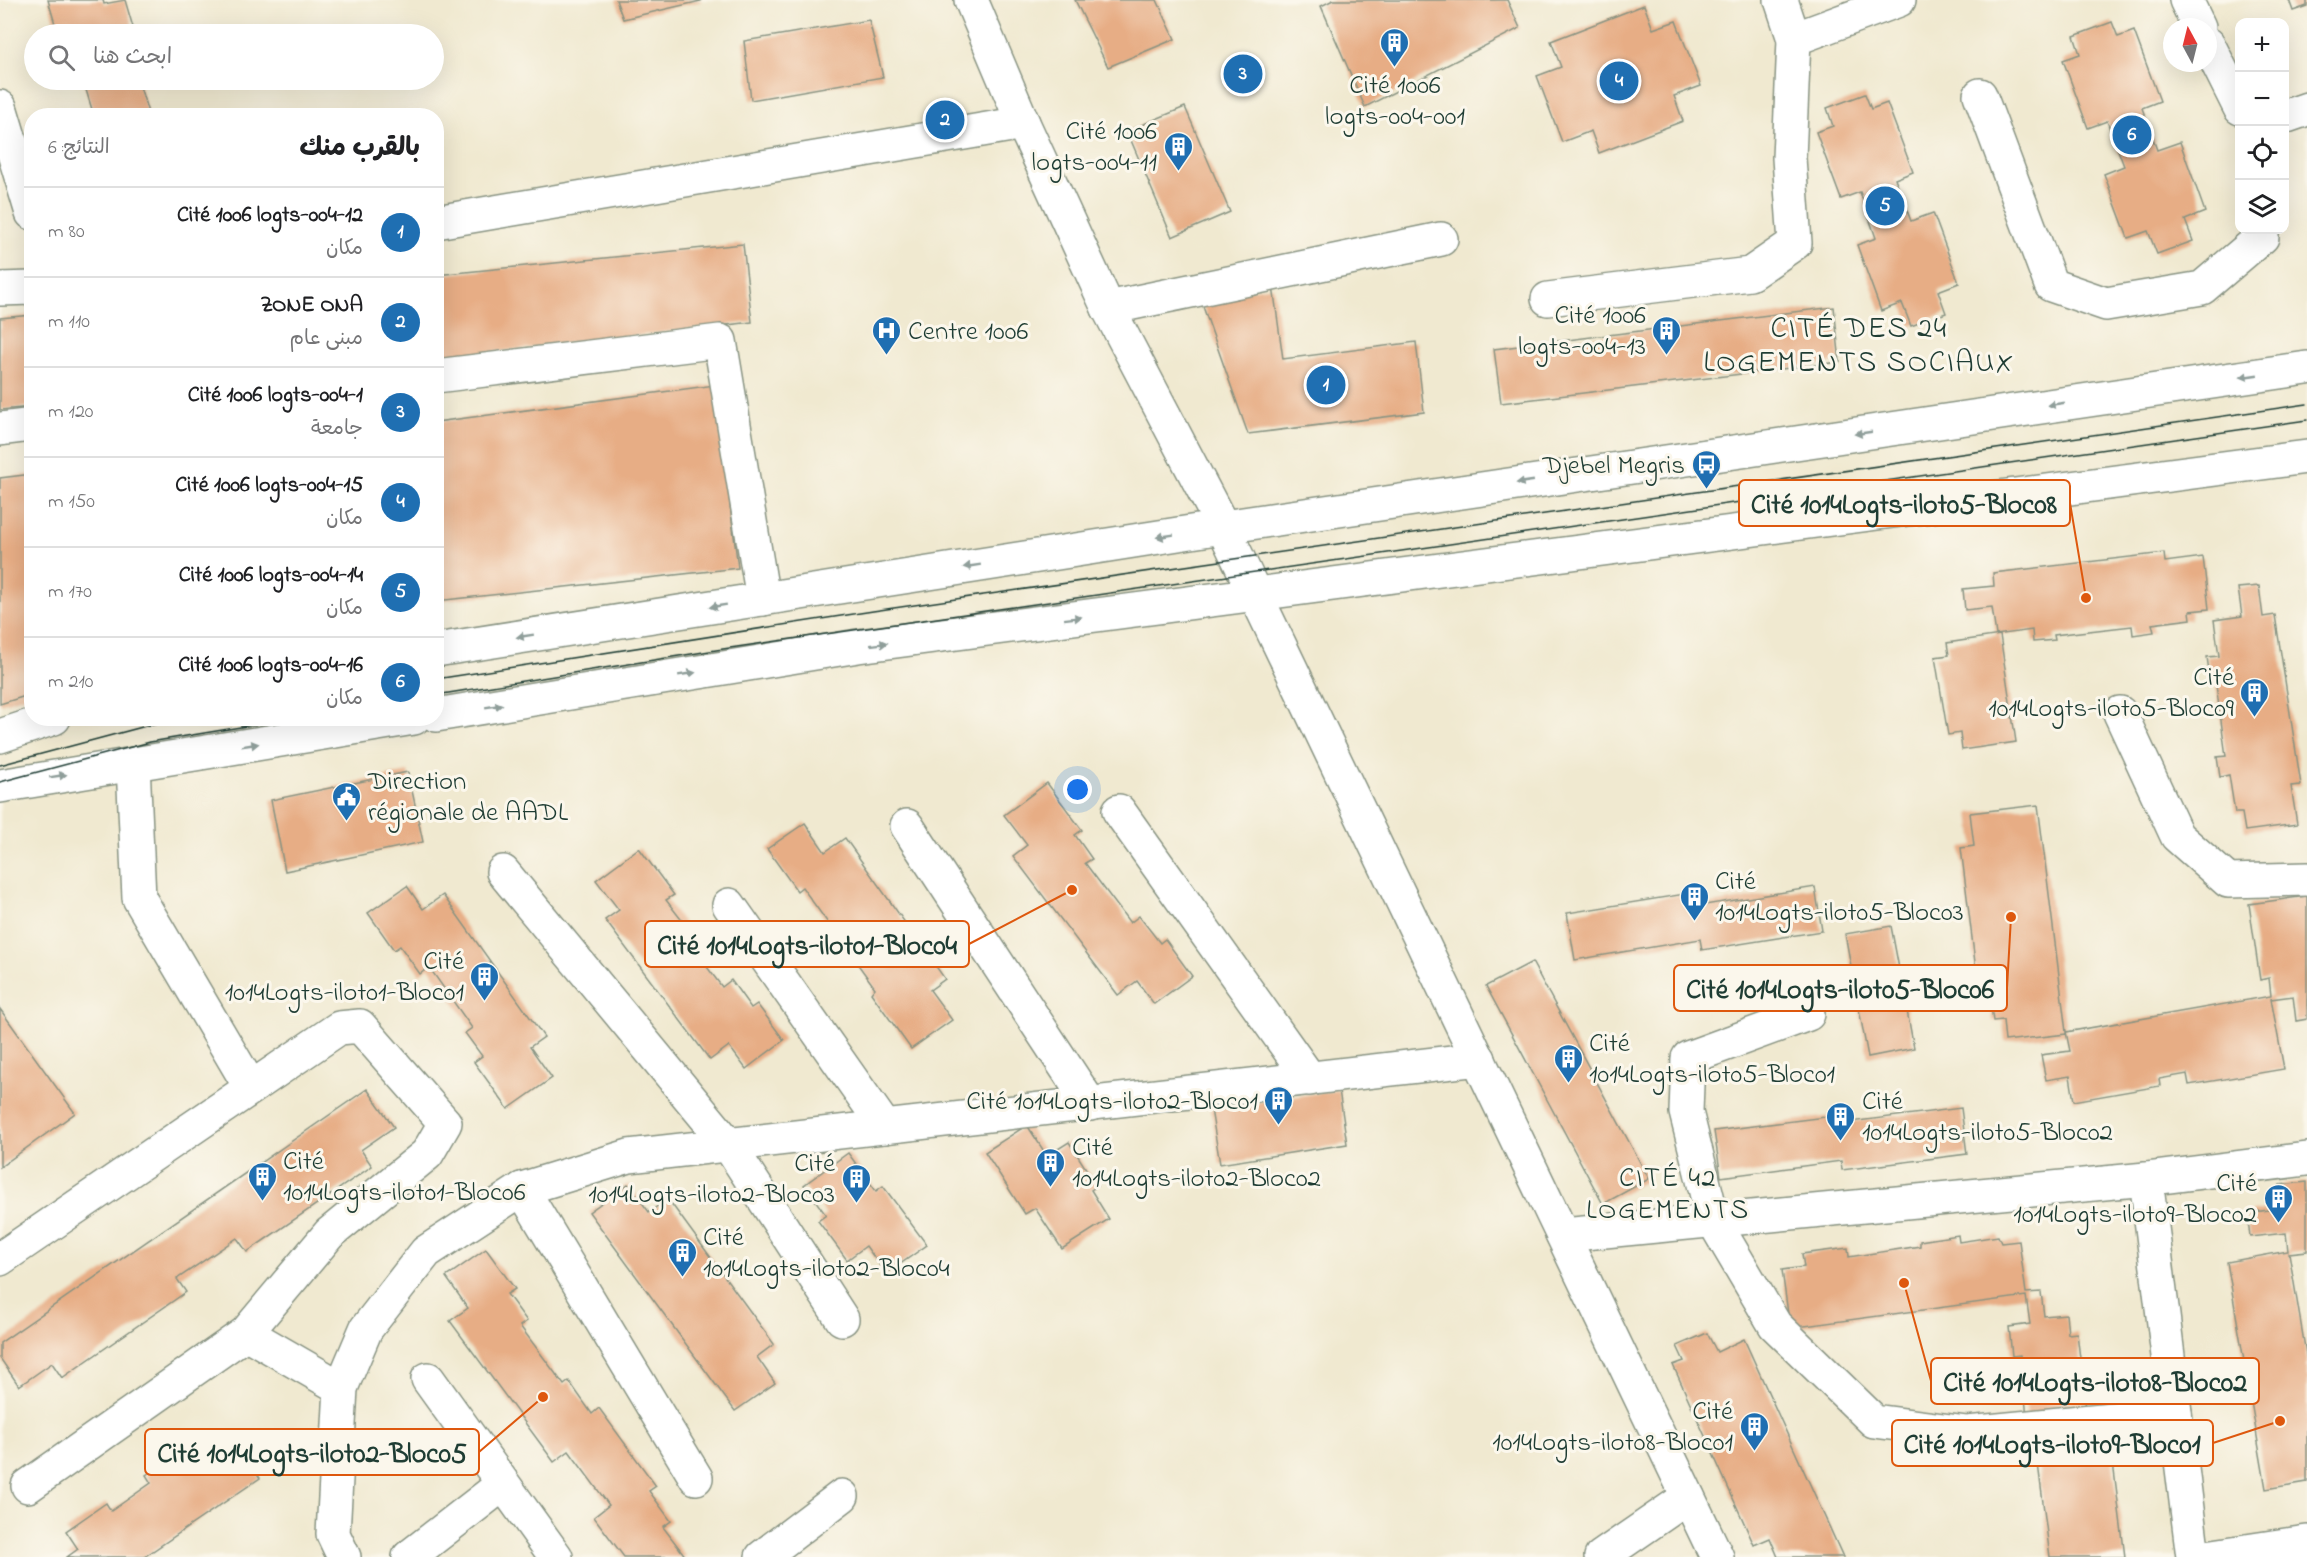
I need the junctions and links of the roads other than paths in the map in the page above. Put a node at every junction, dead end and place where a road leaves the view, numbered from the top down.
1 (971, 0) edge
2 (1781, 0) edge
3 (1899, 0) edge
4 (2186, 0) edge
5 (2195, 18) edge
6 (1794, 39) junction
7 (2217, 62) edge
8 (1980, 95) dead end
9 (2235, 98) edge
10 (0, 107) edge
11 (2307, 109) edge
12 (2289, 115) edge
13 (1023, 123) junction
14 (24, 186) edge
15 (444, 221) edge
16 (2262, 234) edge
17 (1441, 239) dead end
18 (24, 288) edge
19 (0, 289) edge
20 (1548, 299) dead end
21 (1108, 308) junction
22 (2307, 368) edge
23 (444, 375) edge
24 (24, 426) edge
25 (0, 429) edge
26 (2307, 457) edge
27 (1223, 526) junction
28 (1254, 595) junction
29 (763, 599) junction
30 (444, 649) edge
31 (2120, 713) dead end
32 (444, 714) edge
33 (30, 726) edge
34 (365, 726) edge
35 (0, 736) edge
36 (133, 764) junction
37 (0, 786) edge
38 (1119, 811) dead end
39 (907, 826) dead end
40 (503, 872) dead end
41 (2307, 879) edge
42 (729, 905) dead end
43 (1808, 1014) dead end
44 (1479, 1059) junction
45 (1310, 1079) junction
46 (251, 1088) junction
47 (1090, 1104) junction
48 (885, 1127) junction
49 (728, 1144) junction
50 (2307, 1160) edge
51 (2146, 1179) junction
52 (522, 1189) junction
53 (1713, 1220) junction
54 (1563, 1234) junction
55 (0, 1259) edge
56 (842, 1319) dead end
57 (246, 1333) junction
58 (428, 1378) dead end
59 (341, 1389) junction
60 (2175, 1413) junction
61 (696, 1478) dead end
62 (504, 1484) junction
63 (28, 1486) dead end
64 (842, 1496) dead end
65 (1688, 1497) junction
66 (2307, 1542) edge
67 (779, 1552) edge
68 (344, 1557) edge
69 (410, 1557) edge
70 (556, 1557) edge
71 (1601, 1557) edge
72 (1717, 1557) edge
73 (2193, 1557) edge
74 (2206, 1557) edge

1 - 13 street
2 - 6 street
3 - 6 street
4 - 5 street
6 - 20 street
7 - 9 street
8 - 16 street
10 - 14 street
11 - 12 street
13 - 15 street
13 - 21 street
17 - 21 street
18 - 19 street
21 - 27 street
22 -> 27 street
23 - 29 street
24 - 25 street
26 - 28 street
27 - 28 street
27 -> 29 street
32 -> 28 street
28 - 44 street
29 -> 30 street
31 - 41 street
33 - 35 street
36 -> 34 street
37 -> 36 street
36 - 46 street
38 - 45 street
39 - 47 street
40 - 49 street
42 - 48 street
43 - 53 street
44 - 45 street
44 - 54 street
45 - 47 street
46 - 55 street
46 - 57 street
47 - 48 street
48 - 49 street
49 - 52 street
49 - 56 street
50 - 51 street
51 - 53 street
51 - 60 street
52 - 59 street
52 - 61 street
53 - 54 street
53 - 60 street
54 - 65 street
57 - 59 street
57 - 63 street
58 - 62 street
59 - 68 street
60 - 73 street
62 - 69 street
62 - 70 street
64 - 67 street
65 - 71 street
65 - 72 street
66 - 74 street

